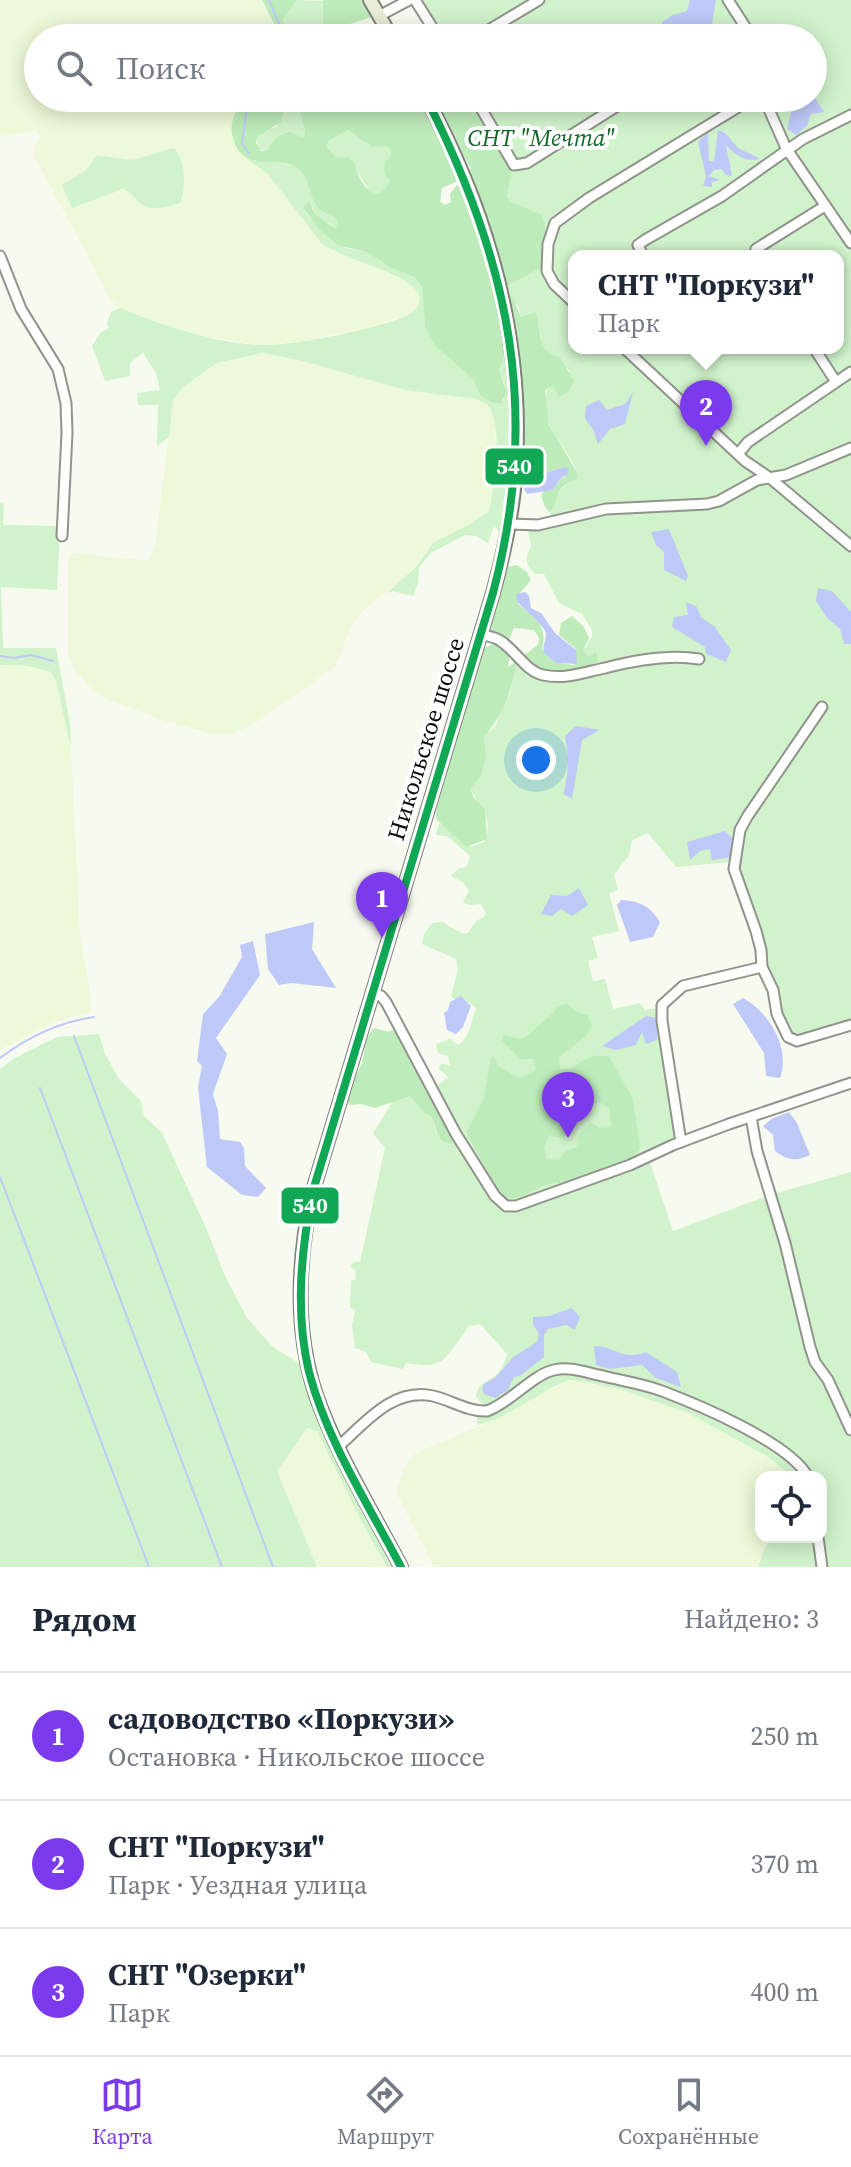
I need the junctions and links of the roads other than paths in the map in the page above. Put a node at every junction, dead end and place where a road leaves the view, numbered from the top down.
1 (370, 0) edge
2 (412, 0) edge
3 (539, 0) edge
4 (728, 0) edge
5 (379, 16) junction
6 (384, 24) edge
7 (429, 24) edge
8 (499, 24) edge
9 (743, 24) edge
10 (433, 112) edge
11 (483, 112) edge
12 (608, 112) edge
13 (730, 112) edge
14 (770, 112) edge
15 (851, 115) edge
16 (787, 149) junction
17 (825, 206) junction
18 (851, 243) edge
19 (640, 250) edge
20 (757, 250) edge
21 (0, 256) edge
22 (568, 297) edge
23 (630, 354) edge
24 (818, 354) edge
25 (851, 372) edge
26 (836, 382) junction
27 (851, 448) edge
28 (738, 454) junction
29 (770, 478) junction
30 (509, 524) junction
31 (62, 536) dead end
32 (851, 546) edge
33 (481, 634) junction
34 (699, 659) dead end
35 (822, 707) dead end
36 (762, 967) junction
37 (374, 993) junction
38 (851, 1025) edge
39 (851, 1083) edge
40 (751, 1117) junction
41 (681, 1142) junction
42 (851, 1430) edge
43 (338, 1447) junction
44 (804, 1471) edge
45 (819, 1543) edge
46 (401, 1567) edge
47 (822, 1567) edge

1 - 5 main road
2 - 5 street
2 - 7 street
3 - 8 street
4 - 9 street
5 - 6 main road
10 - 30 main road, Никольское шоссе
11 - 12 street
13 - 22 street
14 - 16 street
15 - 16 street
16 - 17 street
16 - 19 street
17 - 18 street
17 - 20 street
21 - 31 street
23 - 28 street
24 - 26 street
25 - 26 street
26 - 28 street
27 - 29 street
28 - 29 street
29 - 30 street
29 - 32 street
30 - 33 main road, Никольское шоссе
33 - 34 street
33 - 37 main road, Никольское шоссе
35 - 36 street
36 - 38 street
36 - 41 street
37 - 41 street
37 - 43 main road, Никольское шоссе
39 - 40 street
40 - 41 street
40 - 42 street
43 - 44 street
43 - 46 main road, Никольское шоссе
45 - 47 street

